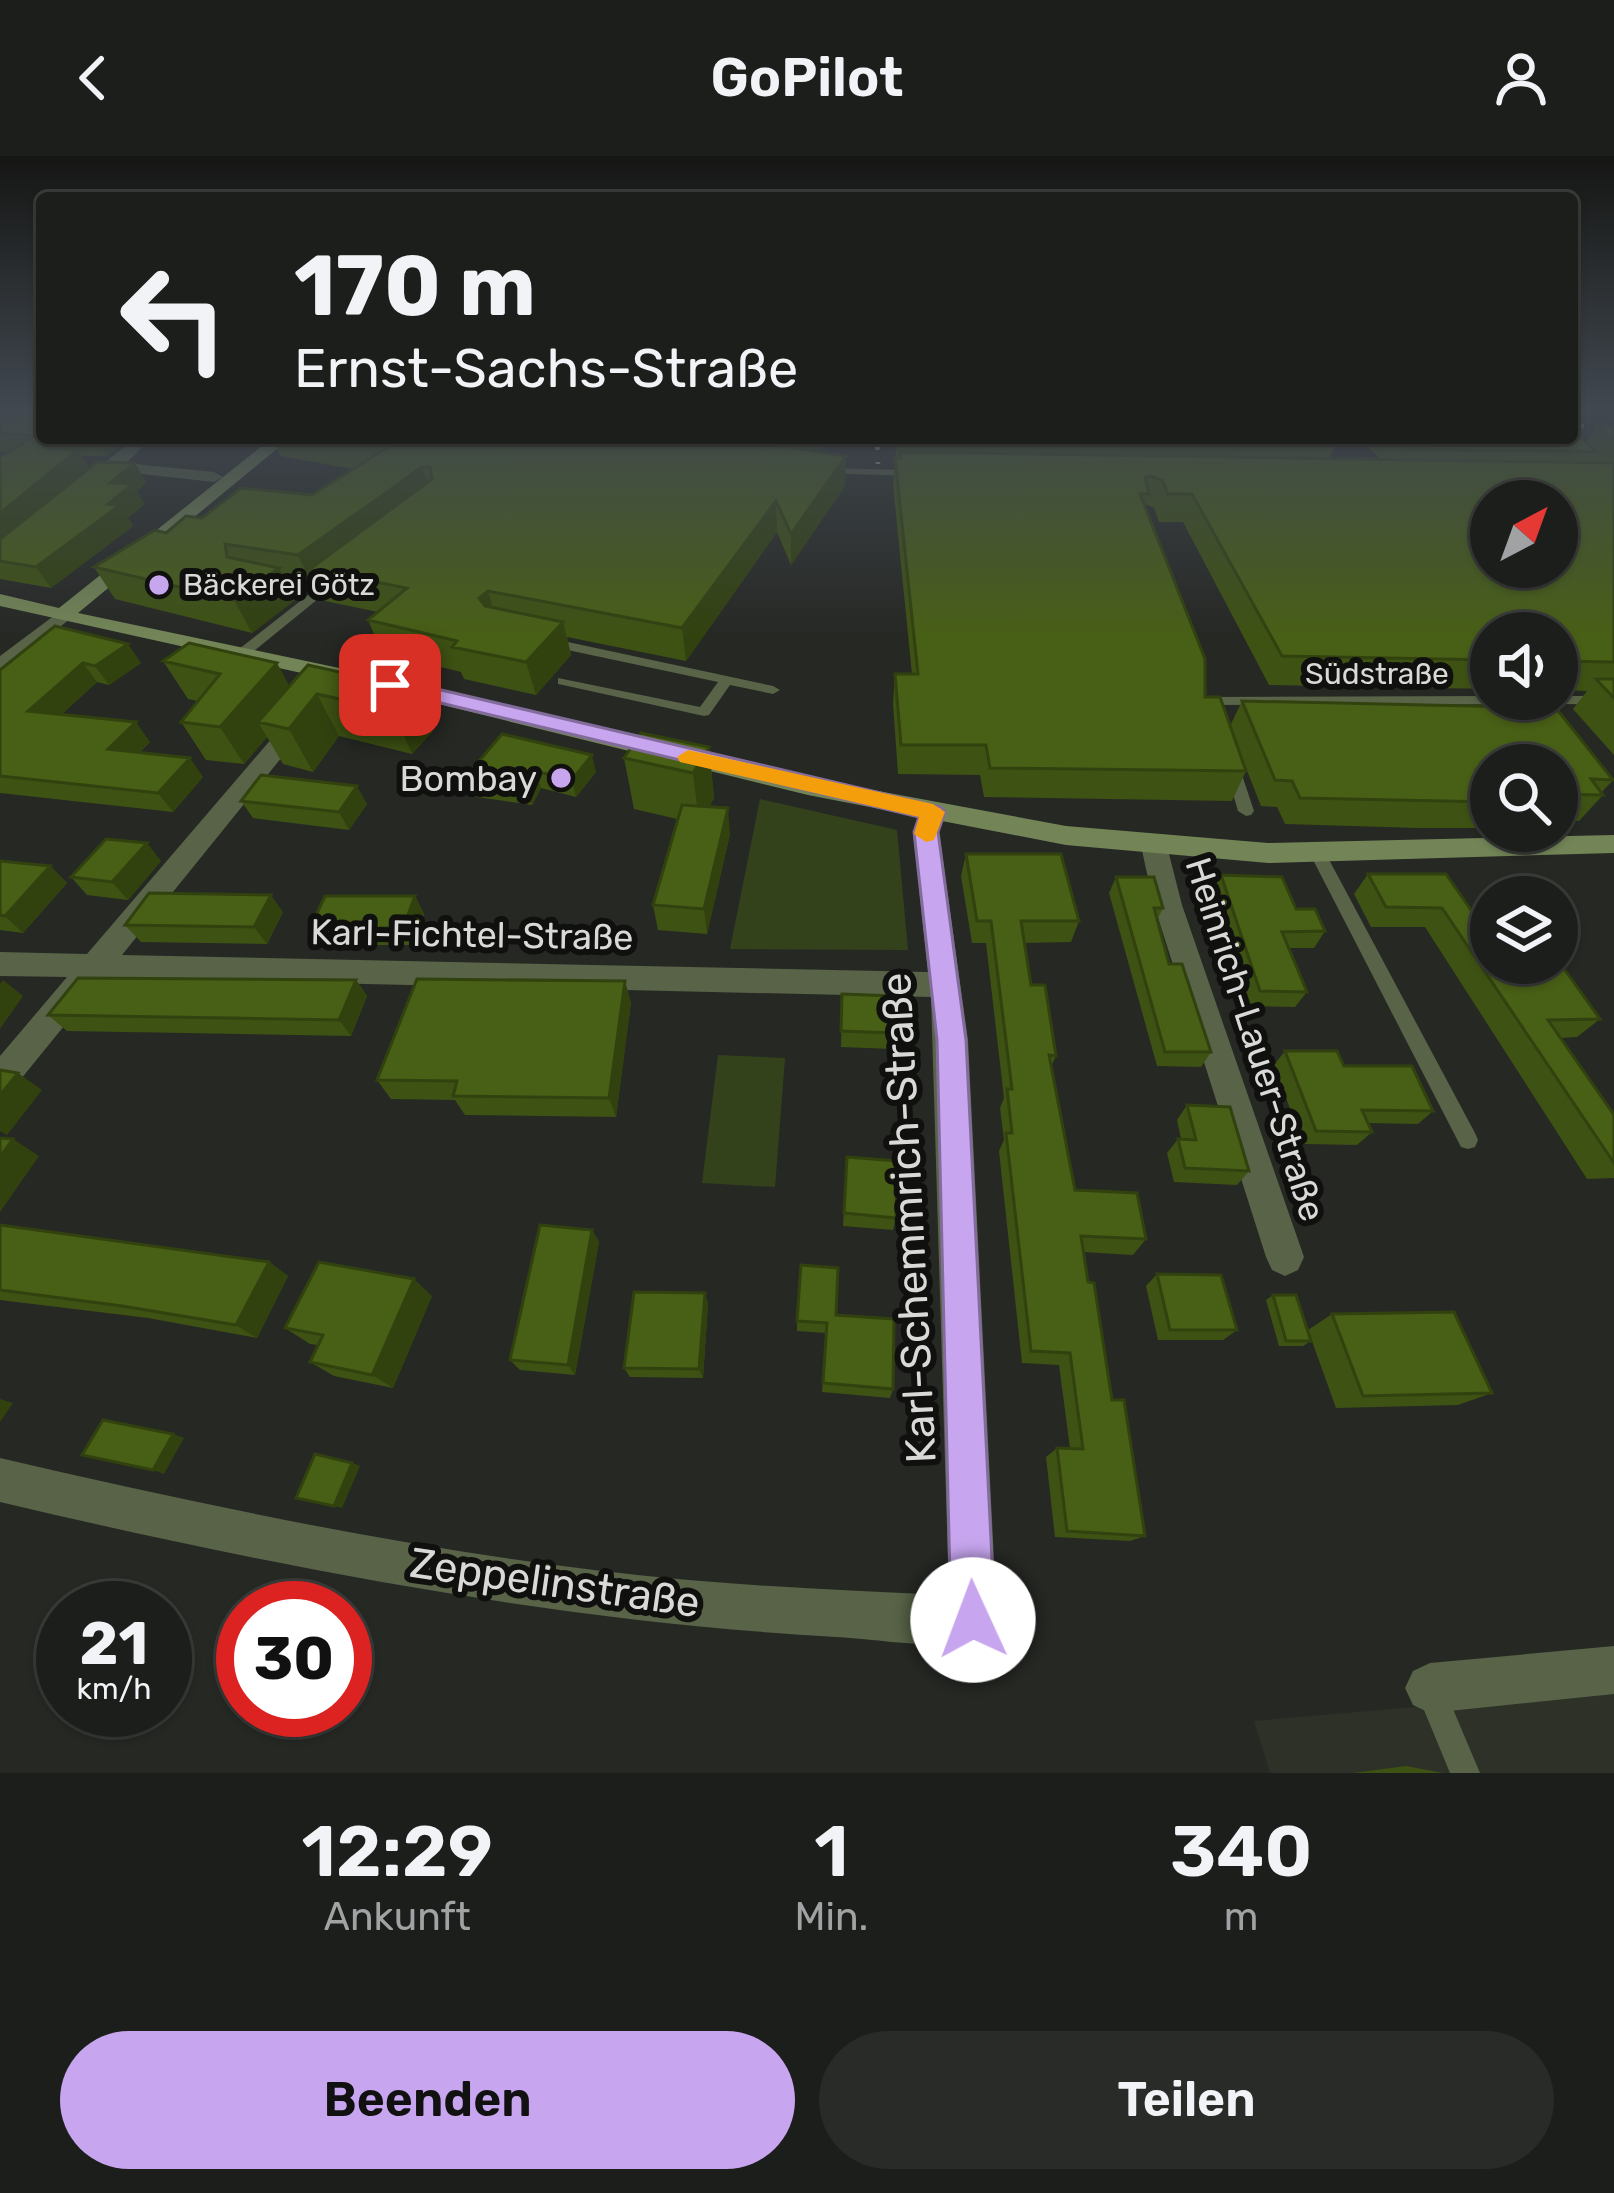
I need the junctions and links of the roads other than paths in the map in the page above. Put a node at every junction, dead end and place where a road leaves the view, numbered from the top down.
1 (86, 485) edge
2 (204, 485) edge
3 (220, 485) edge
4 (64, 507) edge
5 (346, 572) edge
6 (285, 590) dead end
7 (315, 596) junction
8 (0, 600) edge
9 (53, 613) junction
10 (522, 636) edge
11 (244, 652) junction
12 (0, 667) edge
13 (345, 674) junction
14 (726, 680) junction
15 (1204, 680) edge
16 (563, 681) dead end
17 (773, 690) dead end
18 (1614, 700) edge
19 (1212, 701) junction
20 (1219, 723) edge
21 (1225, 745) edge
22 (1246, 811) dead end
23 (933, 812) junction
24 (1614, 844) edge
25 (1154, 846) junction
26 (1318, 854) junction
27 (0, 964) edge
28 (98, 964) junction
29 (942, 985) junction
30 (0, 1081) edge
31 (1468, 1140) dead end
32 (1286, 1256) dead end
33 (0, 1480) edge
34 (973, 1620) joint
35 (1614, 1670) edge
36 (1430, 1688) joint
37 (1465, 1773) edge

1 - 4 street
2 - 9 main road
3 - 9 main road
5 - 7 lane
6 - 7 lane
7 - 11 lane
8 - 9 main road
9 - 11 main road
9 - 12 street
10 - 14 lane
11 - 13 main road
13 - 23 main road
13 - 28 street
14 - 16 lane
14 - 17 lane
15 - 19 lane
18 - 19 lane, Südstraße
19 - 20 lane
21 - 22 lane
23 - 25 main road
23 - 29 street, Karl-Schemmrich-Straße
24 - 26 main road
25 - 26 main road
25 - 32 street, Heinrich-Lauer-Straße
26 - 31 lane
27 - 28 street, Karl-Fichtel-Straße
28 - 29 street, Karl-Fichtel-Straße
28 - 30 street
29 - 34 street, Karl-Schemmrich-Straße
33 - 34 street, Zeppelinstraße
35 - 36 street
36 - 37 lane

